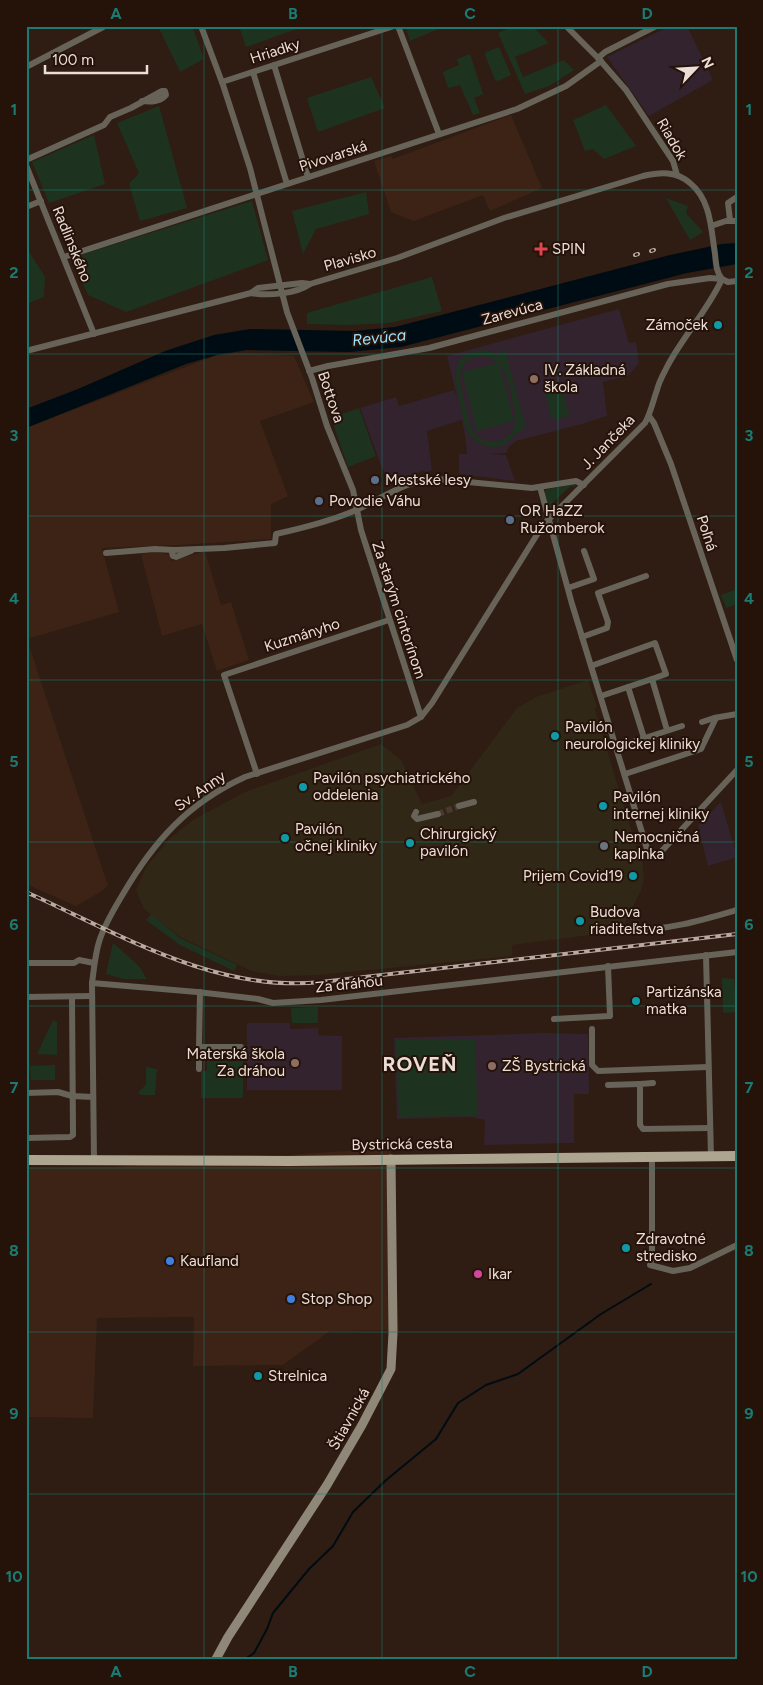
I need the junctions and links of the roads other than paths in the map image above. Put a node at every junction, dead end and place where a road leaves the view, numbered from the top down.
1 (105, 26) edge
2 (201, 26) edge
3 (394, 26) edge
4 (398, 26) edge
5 (566, 26) edge
6 (656, 26) edge
7 (600, 59) junction
8 (274, 65) junction
9 (26, 67) edge
10 (253, 72) junction
11 (222, 82) junction
12 (142, 101) dead end
13 (439, 134) junction
14 (26, 160) edge
15 (26, 164) edge
16 (677, 175) junction
17 (308, 177) junction
18 (287, 184) junction
19 (257, 194) junction
20 (737, 197) edge
21 (41, 201) junction
22 (26, 207) edge
23 (734, 220) edge
24 (711, 226) junction
25 (64, 256) junction
26 (722, 279) junction
27 (737, 281) edge
28 (280, 289) junction
29 (94, 334) junction
30 (26, 351) edge
31 (309, 371) junction
32 (649, 416) junction
33 (584, 485) junction
34 (540, 487) junction
35 (357, 510) junction
36 (548, 520) junction
37 (584, 551) dead end
38 (106, 553) dead end
39 (646, 576) dead end
40 (568, 588) junction
41 (389, 620) junction
42 (582, 637) junction
43 (737, 660) edge
44 (591, 666) junction
45 (652, 679) junction
46 (628, 687) junction
47 (601, 696) junction
48 (737, 714) edge
49 (421, 717) junction
50 (716, 718) junction
51 (702, 722) dead end
52 (682, 726) dead end
53 (667, 730) junction
54 (644, 738) junction
55 (617, 747) junction
56 (737, 770) edge
57 (257, 774) junction
58 (625, 774) junction
59 (474, 802) dead end
60 (459, 806) tunnel mouth
61 (416, 812) dead end
62 (438, 814) tunnel mouth
63 (737, 910) edge
64 (629, 930) dead end
65 (737, 952) edge
66 (706, 955) junction
67 (94, 962) junction
68 (26, 963) edge
69 (608, 966) junction
70 (92, 983) junction
71 (200, 992) junction
72 (92, 996) junction
73 (72, 997) junction
74 (26, 998) edge
75 (554, 1019) dead end
76 (592, 1031) dead end
77 (200, 1047) junction
78 (241, 1047) dead end
79 (708, 1067) junction
80 (200, 1069) dead end
81 (640, 1084) junction
82 (653, 1084) dead end
83 (608, 1085) dead end
84 (26, 1093) edge
85 (72, 1096) junction
86 (93, 1097) junction
87 (710, 1128) junction
88 (26, 1138) edge
89 (737, 1156) edge
90 (652, 1157) junction
91 (711, 1157) junction
92 (392, 1159) junction
93 (26, 1160) edge
94 (94, 1160) junction
95 (737, 1245) edge
96 (216, 1659) edge

1 - 9 street
2 - 11 street, Bottova
3 - 8 street, Hriadky
4 - 13 street
5 - 7 street, Riadok
6 - 7 street, Pivovarská
7 - 13 street, Pivovarská
7 - 16 street, Riadok
8 - 10 street, Hriadky
8 - 17 street
10 - 11 street, Hriadky
10 - 18 street
11 - 19 street, Bottova
12 - 14 street
13 - 17 street, Pivovarská
15 - 21 street, Radlinského
16 - 24 street, Riadok
16 - 28 street, Plavisko
17 - 18 street, Pivovarská
18 - 19 street, Pivovarská
19 - 25 street, Pivovarská
19 - 28 street, Bottova
20 - 23 street
21 - 22 street
21 - 25 street, Radlinského
23 - 24 street
24 - 26 street, Riadok
25 - 29 street, Radlinského
26 - 27 street, Zarevúca
26 - 31 street, Zarevúca
26 - 32 street
28 - 29 street, Plavisko
28 - 31 street, Bottova
29 - 30 street
31 - 35 street, Bottova
32 - 33 street, J. Jančeka
32 - 43 street, Poľná
33 - 34 street
33 - 36 street, J. Jančeka
34 - 35 street
34 - 36 street
35 - 38 street
35 - 41 street, Za starým cintorínom
36 - 40 street
36 - 49 street, J. Jančeka
37 - 40 street
39 - 42 street
40 - 42 street
41 - 49 street, Za starým cintorínom
41 - 57 street, Kuzmányho
42 - 44 street
44 - 45 street
44 - 47 street
45 - 46 street
45 - 53 street
46 - 47 street
46 - 54 street
47 - 55 street
48 - 50 street
49 - 57 street, Sv. Anny
50 - 51 street
50 - 58 street
52 - 53 street
53 - 54 street
54 - 55 street
55 - 58 street
56 - 58 street
57 - 67 street, Sv. Anny
59 - 60 street
61 - 62 street
63 - 64 street
65 - 66 street, Za dráhou
66 - 69 street, Za dráhou
66 - 79 street
67 - 68 street
67 - 70 street
69 - 71 street, Za dráhou
69 - 75 street
70 - 71 street, Za dráhou
70 - 72 street
71 - 77 street
72 - 73 street
72 - 86 street
73 - 74 street
73 - 85 street
76 - 79 street
77 - 78 street
77 - 80 street
79 - 87 street
81 - 82 street
81 - 83 street
81 - 87 street
84 - 85 street
85 - 86 street
85 - 88 street
86 - 94 street
87 - 91 street
89 - 91 main road, Bystrická cesta
90 - 91 main road, Bystrická cesta
90 - 92 main road, Bystrická cesta
90 - 95 street
92 - 94 main road, Bystrická cesta
92 - 96 street, Štiavnická
93 - 94 main road, Bystrická cesta

